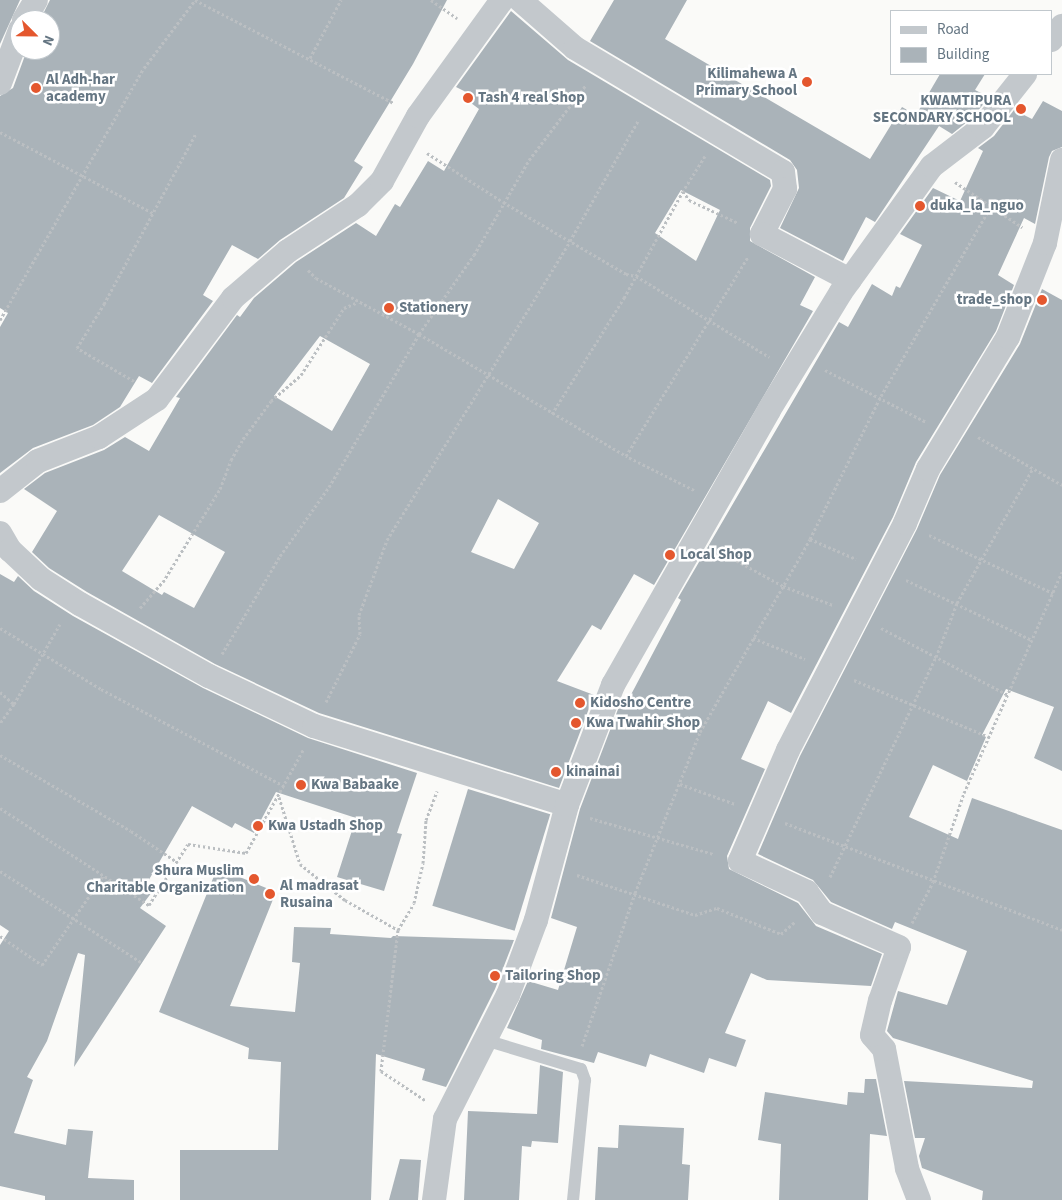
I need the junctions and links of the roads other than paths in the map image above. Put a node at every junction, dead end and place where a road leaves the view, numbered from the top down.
1 (502, 0) edge
2 (520, 0) edge
3 (10, 56) edge
4 (1024, 75) edge
5 (0, 83) edge
6 (1062, 160) edge
7 (850, 280) junction
8 (0, 491) edge
9 (0, 533) edge
10 (566, 808) junction
11 (486, 1040) junction
12 (434, 1200) edge
13 (573, 1200) edge
14 (919, 1200) edge

1 - 8 street
2 - 7 street
3 - 5 street
4 - 7 street
6 - 14 street
7 - 10 street
9 - 10 street
10 - 11 street
11 - 12 street
11 - 13 lane

